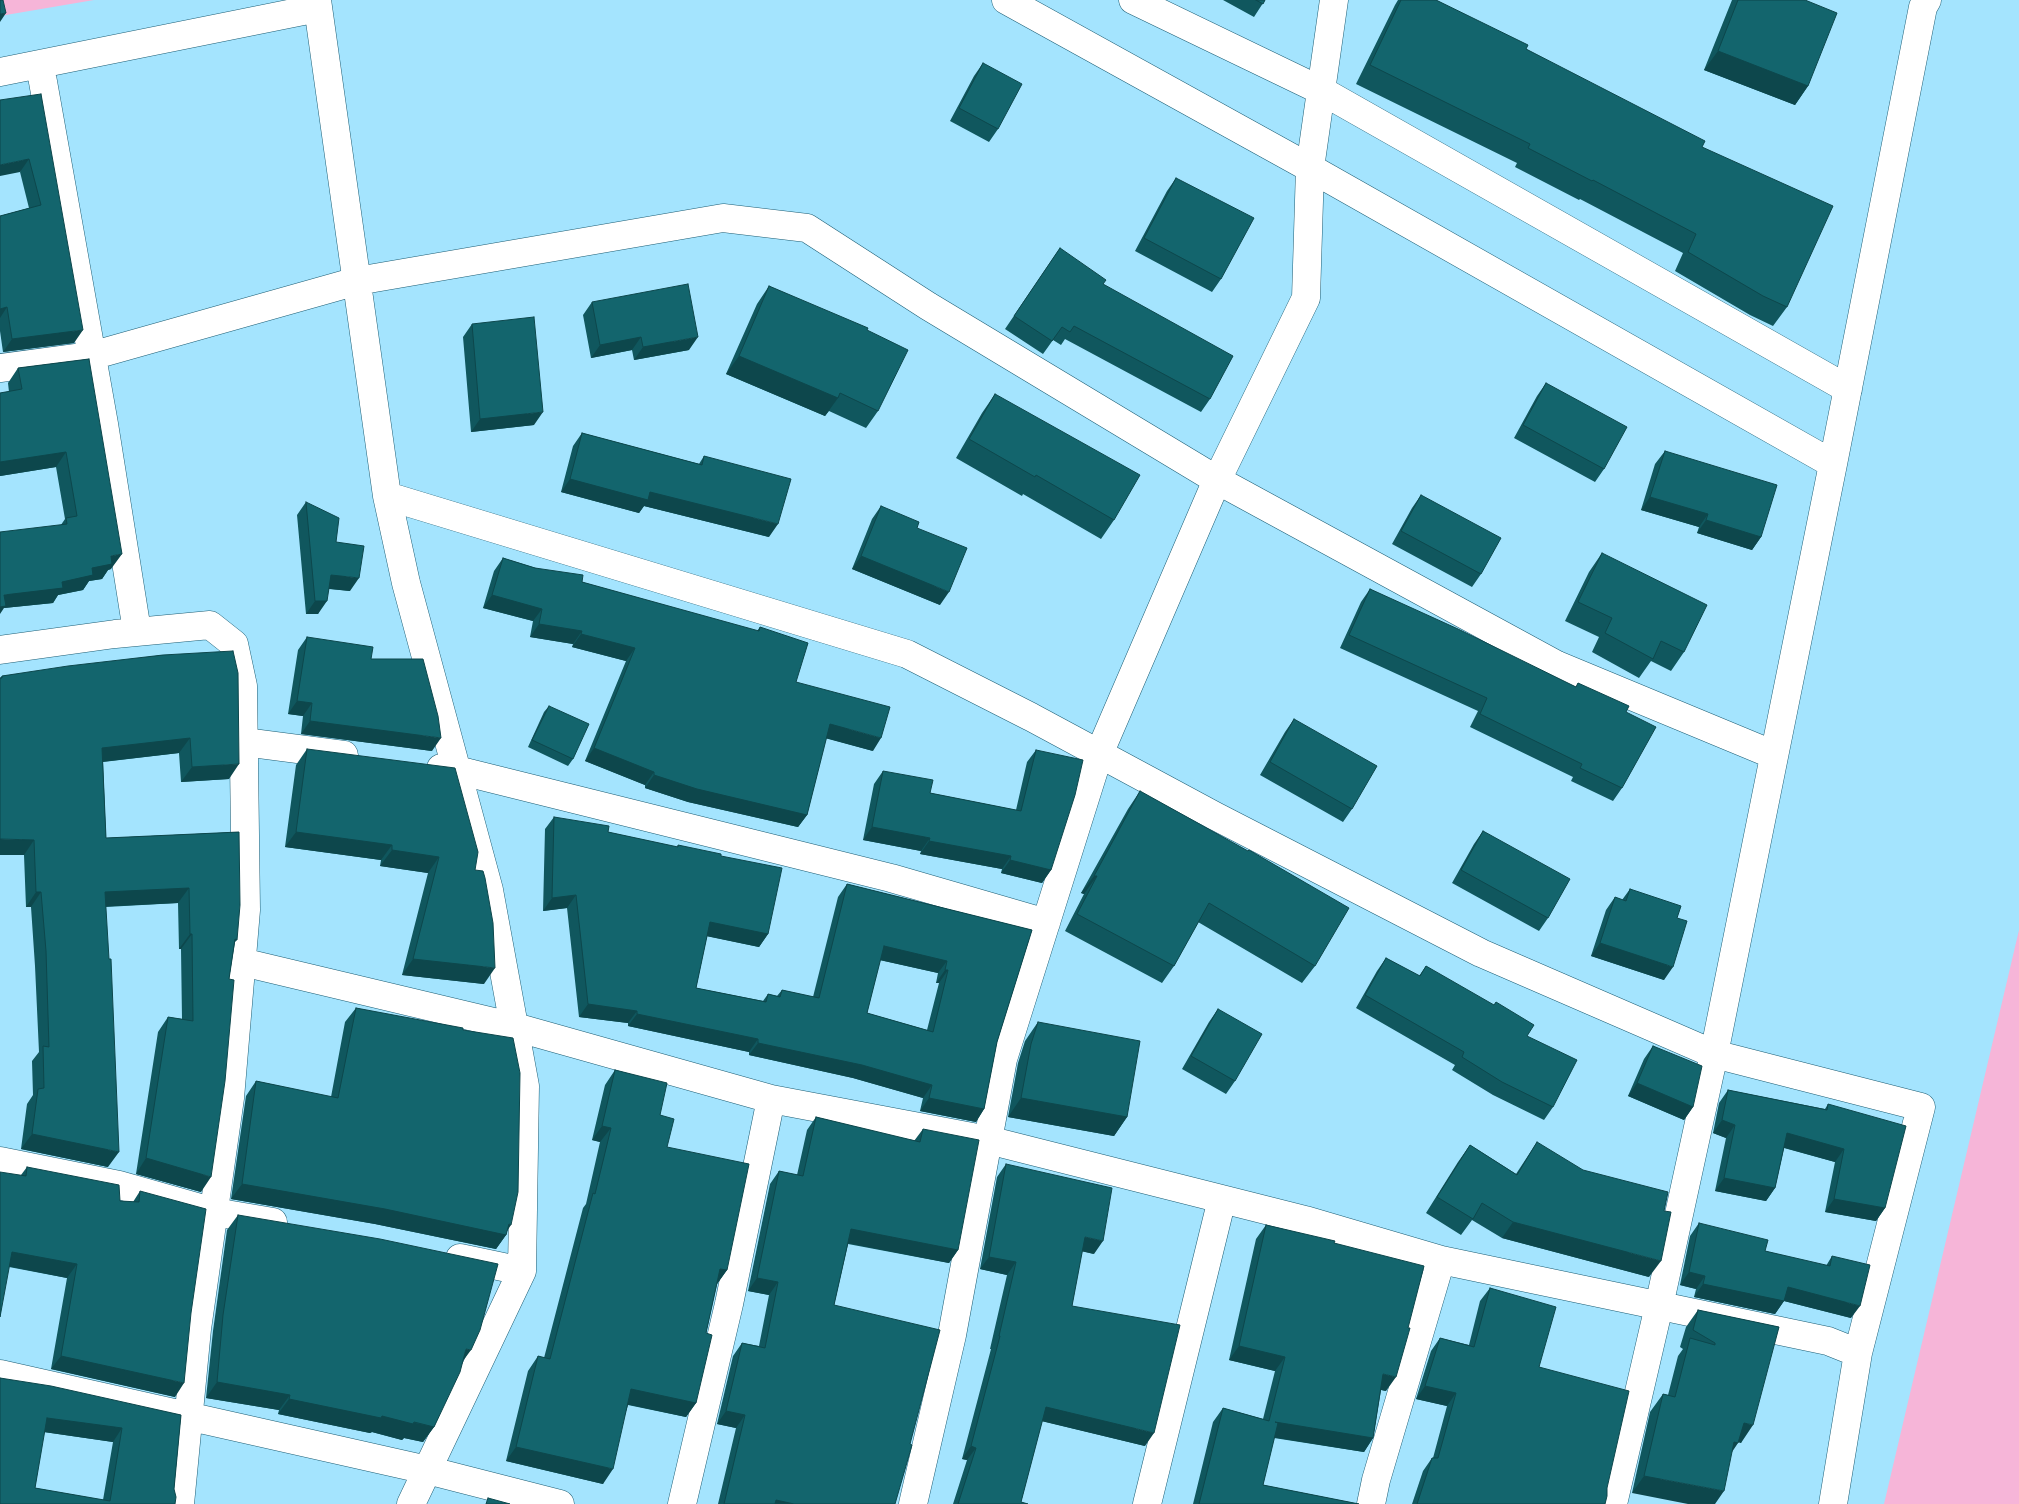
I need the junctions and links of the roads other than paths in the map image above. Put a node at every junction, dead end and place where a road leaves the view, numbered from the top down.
1 (1006, 0) edge
2 (1133, 0) edge
3 (1334, 0) edge
4 (1920, 2) edge
5 (317, 4) edge
6 (40, 65) junction
7 (0, 72) edge
8 (1322, 91) junction
9 (1310, 168) junction
10 (357, 281) junction
11 (92, 356) junction
12 (0, 368) edge
13 (1848, 389) junction
14 (1833, 464) junction
15 (1217, 480) junction
16 (387, 496) junction
17 (137, 631) junction
18 (0, 650) edge
19 (244, 742) junction
20 (1099, 754) junction
21 (1774, 756) junction
22 (370, 759) edge
23 (418, 765) edge
24 (457, 770) junction
25 (1046, 923) junction
26 (242, 962) junction
27 (514, 1027) junction
28 (1714, 1054) junction
29 (771, 1099) junction
30 (988, 1140) junction
31 (0, 1161) edge
32 (1222, 1199) junction
33 (214, 1212) junction
34 (298, 1226) edge
35 (438, 1253) edge
36 (1441, 1260) junction
37 (522, 1271) junction
38 (1659, 1306) junction
39 (1858, 1354) junction
40 (0, 1374) edge
41 (189, 1416) junction
42 (428, 1470) junction
43 (180, 1504) edge
44 (411, 1504) edge
45 (560, 1504) edge
46 (682, 1504) edge
47 (913, 1504) edge
48 (1146, 1504) edge
49 (1371, 1504) edge
50 (1613, 1504) edge
51 (1833, 1504) edge

1 - 9 street
2 - 8 street
3 - 8 street
4 - 13 street
5 - 6 street
5 - 10 street
6 - 7 street
6 - 11 street
8 - 9 street
8 - 13 street
9 - 14 street
9 - 15 street
10 - 11 street
10 - 15 street
10 - 16 street
11 - 12 street
11 - 17 street
13 - 14 street
14 - 21 street
15 - 20 street
15 - 21 street
16 - 20 street
16 - 24 street
17 - 18 street
17 - 19 street
19 - 22 street
19 - 26 street
20 - 25 street
20 - 28 street
21 - 28 street
23 - 24 street
24 - 25 street
24 - 27 street
25 - 30 street
26 - 27 street
26 - 33 street
27 - 29 street
27 - 37 street
28 - 38 street
28 - 39 street
29 - 30 street
29 - 46 street
30 - 32 street
30 - 47 street
31 - 33 street
32 - 36 street
32 - 48 street
33 - 34 street
33 - 41 street
35 - 37 street
36 - 38 street
36 - 49 street
37 - 42 street
38 - 39 street
38 - 50 street
39 - 51 street
40 - 41 street
41 - 42 street
41 - 43 street
42 - 44 street
42 - 45 street

